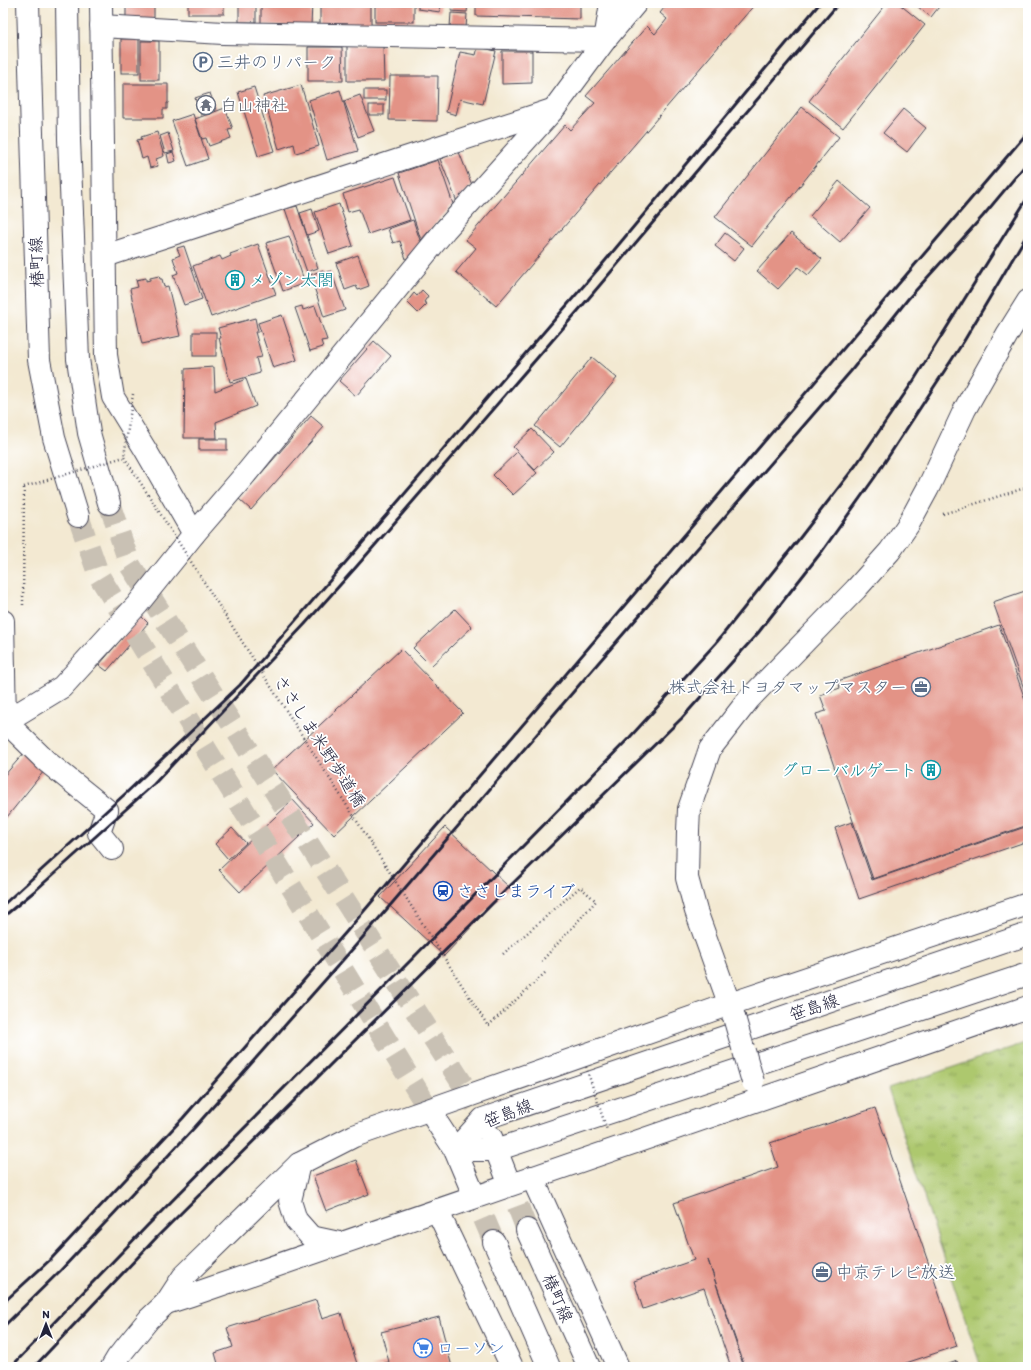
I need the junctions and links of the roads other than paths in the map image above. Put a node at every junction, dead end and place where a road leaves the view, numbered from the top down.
1 (28, 3) edge
2 (67, 3) edge
3 (102, 3) edge
4 (612, 3) edge
5 (636, 3) edge
6 (102, 26) junction
7 (605, 40) junction
8 (554, 109) junction
9 (105, 256) junction
10 (1028, 301) edge
11 (109, 503) tunnel mouth
12 (78, 516) tunnel mouth
13 (194, 534) junction
14 (3, 621) edge
15 (4, 722) edge
16 (112, 849) dead end
17 (1028, 904) edge
18 (1028, 934) edge
19 (1028, 974) edge
20 (1028, 1007) edge
21 (732, 1010) junction
22 (756, 1090) junction
23 (479, 1112) junction
24 (436, 1120) tunnel mouth
25 (454, 1150) junction
26 (496, 1150) junction
27 (299, 1164) junction
28 (506, 1175) tunnel mouth
29 (532, 1177) junction
30 (471, 1188) tunnel mouth
31 (437, 1210) junction
32 (527, 1230) tunnel mouth
33 (494, 1242) tunnel mouth
34 (340, 1243) junction
35 (166, 1302) junction
36 (112, 1367) edge
37 (512, 1367) edge
38 (549, 1367) edge
39 (589, 1367) edge
40 (618, 1367) edge

1 - 12 street, 椿町線
2 - 11 street
3 - 6 street
4 - 7 street
5 - 7 street
6 - 7 street
6 - 9 street
7 - 8 street
8 - 9 street
8 - 13 street
9 - 13 street
10 - 21 street
13 - 15 street
14 - 15 street
15 - 16 street
17 - 21 street
18 - 23 street, 笹島線
19 - 26 street, 笹島線
20 - 22 street
21 - 22 street, bridge
21 - 27 street
22 - 29 street
23 - 25 street, 笹島線
23 - 26 street
24 - 25 street
25 - 26 street, 笹島線
25 - 30 street
26 - 28 street
27 - 34 street
27 - 35 street
29 - 31 street
29 - 40 street
31 - 34 street
31 - 37 street
32 - 39 street, 椿町線
33 - 38 street
34 - 35 street
35 - 36 street

